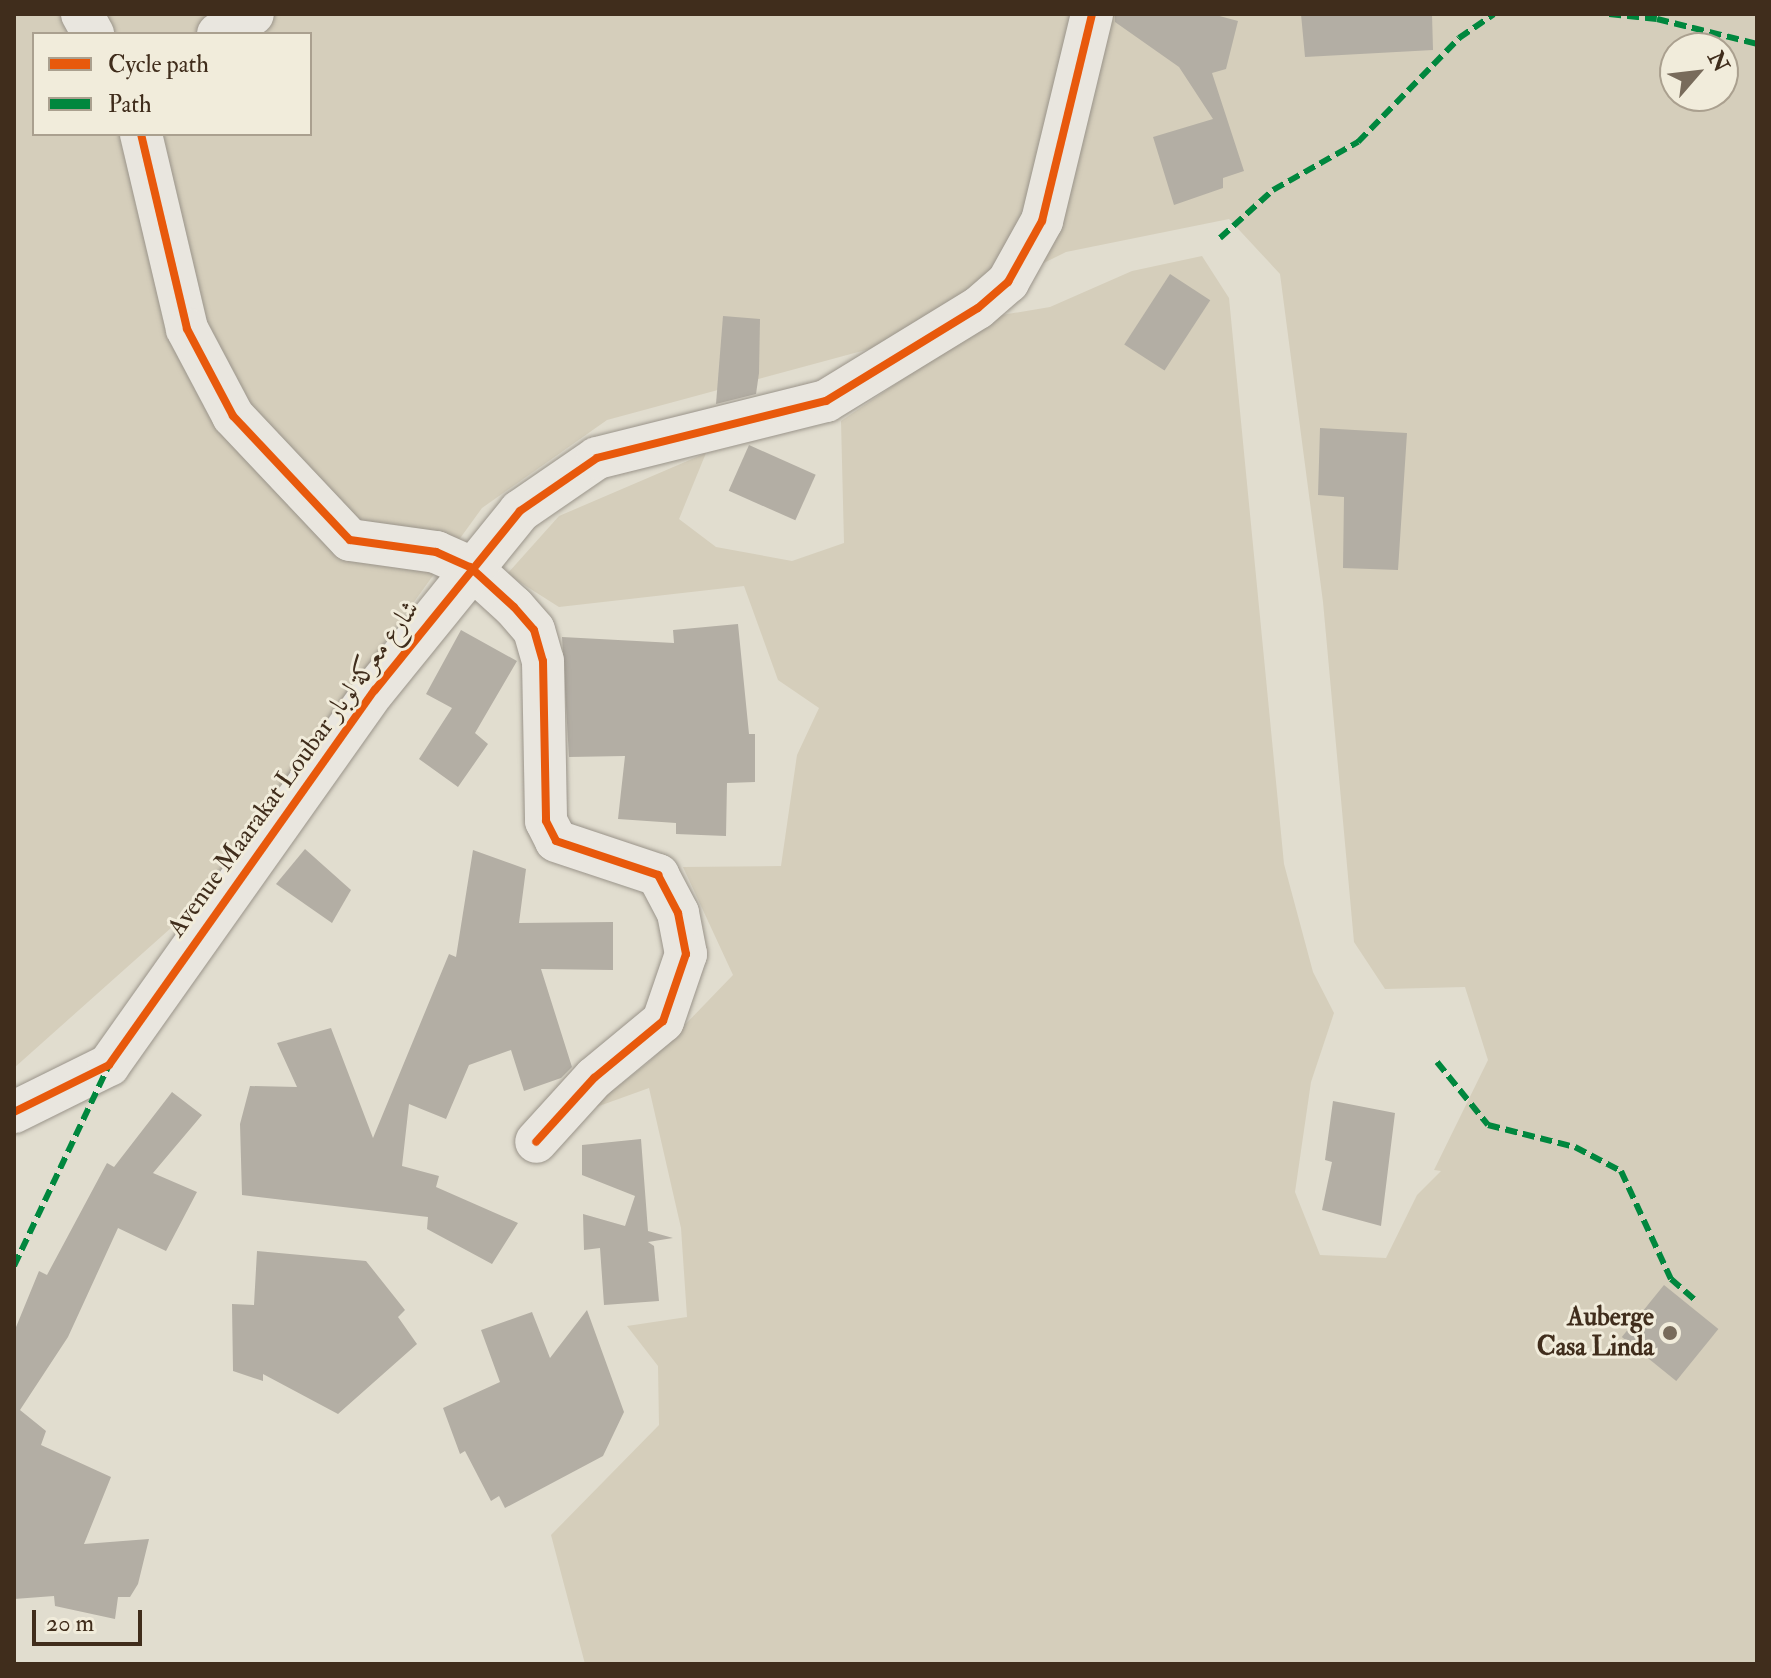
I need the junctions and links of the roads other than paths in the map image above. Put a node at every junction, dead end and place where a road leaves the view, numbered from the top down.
1 (82, 14) edge
2 (253, 14) edge
3 (1092, 14) edge
4 (92, 32) edge
5 (222, 32) edge
6 (141, 136) edge
7 (470, 567) junction
8 (14, 1112) edge
9 (536, 1142) dead end

1 - 4 street
2 - 5 street
3 - 7 street, Avenue Maarakat Loubar شارع معركة لوبار
6 - 7 street
7 - 8 street, Avenue Maarakat Loubar شارع معركة لوبار
7 - 9 street

